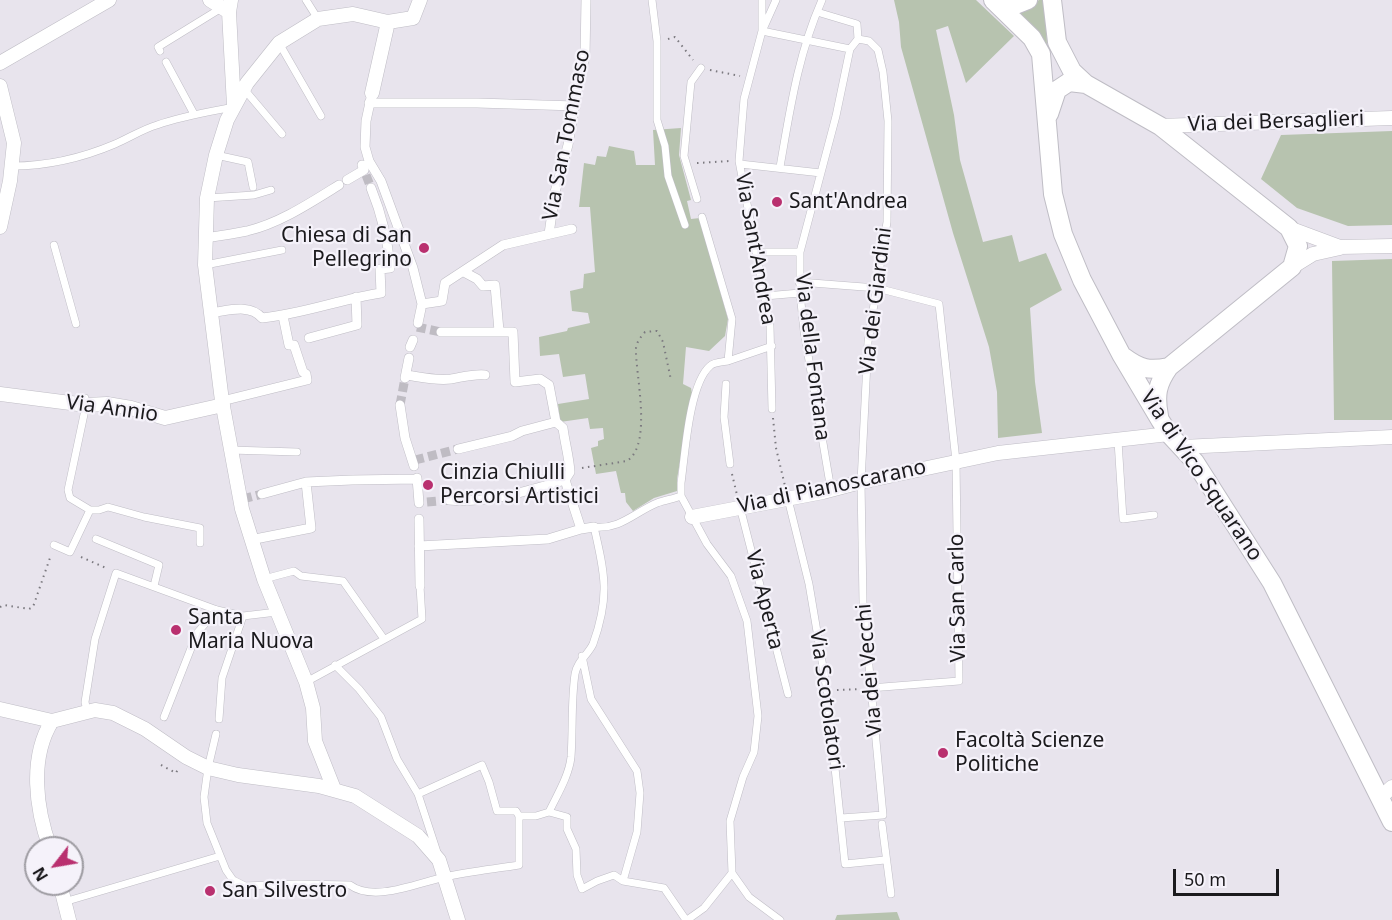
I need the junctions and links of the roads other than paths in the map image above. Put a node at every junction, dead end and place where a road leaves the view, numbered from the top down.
1 (109, 0) edge
2 (306, 0) edge
3 (420, 0) edge
4 (586, 0) edge
5 (652, 0) edge
6 (762, 0) edge
7 (776, 0) edge
8 (822, 0) edge
9 (1028, 0) edge
10 (1052, 0) edge
11 (994, 1) edge
12 (223, 5) edge
13 (817, 12) junction
14 (318, 19) junction
15 (388, 22) junction
16 (762, 31) junction
17 (858, 39) junction
18 (806, 40) junction
19 (279, 43) junction
20 (850, 49) junction
21 (160, 51) dead end
22 (166, 62) dead end
23 (0, 63) edge
24 (701, 68) dead end
25 (1086, 84) junction
26 (0, 86) edge
27 (244, 89) junction
28 (370, 98) junction
29 (576, 106) junction
30 (3, 107) edge
31 (234, 107) junction
32 (194, 114) junction
33 (321, 116) dead end
34 (1047, 118) junction
35 (1392, 118) edge
36 (1160, 126) junction
37 (282, 134) dead end
38 (216, 155) junction
39 (739, 162) junction
40 (12, 166) junction
41 (780, 167) junction
42 (364, 170) dead end
43 (821, 173) junction
44 (253, 188) dead end
45 (371, 188) tunnel mouth
46 (271, 190) dead end
47 (207, 198) junction
48 (698, 199) dead end
49 (702, 217) dead end
50 (0, 224) edge
51 (685, 225) dead end
52 (1289, 228) junction
53 (572, 229) dead end
54 (549, 234) junction
55 (205, 237) junction
56 (54, 245) dead end
57 (1392, 246) edge
58 (1340, 247) junction
59 (282, 250) dead end
60 (757, 252) junction
61 (800, 252) junction
62 (205, 265) junction
63 (1292, 267) junction
64 (464, 272) junction
65 (799, 282) junction
66 (877, 288) junction
67 (800, 293) junction
68 (765, 296) junction
69 (356, 297) junction
70 (423, 304) junction
71 (210, 313) junction
72 (283, 316) junction
73 (418, 323) dead end
74 (76, 324) dead end
75 (499, 331) junction
76 (441, 332) tunnel mouth
77 (309, 338) dead end
78 (772, 346) junction
79 (1122, 356) junction
80 (409, 358) dead end
81 (728, 361) junction
82 (1169, 368) junction
83 (485, 375) dead end
84 (726, 384) dead end
85 (0, 394) edge
86 (85, 401) junction
87 (222, 403) junction
88 (400, 405) tunnel mouth
89 (772, 409) road end
90 (556, 422) junction
91 (1170, 434) junction
92 (1392, 437) edge
93 (1118, 441) junction
94 (458, 449) tunnel mouth
95 (230, 450) junction
96 (297, 452) dead end
97 (956, 461) junction
98 (414, 462) dead end
99 (730, 464) road end
100 (565, 480) junction
101 (306, 482) junction
102 (861, 482) junction
103 (831, 490) junction
104 (262, 494) tunnel mouth
105 (681, 496) junction
106 (788, 499) junction
107 (449, 500) tunnel mouth
108 (422, 502) dead end
109 (740, 507) junction
110 (90, 510) junction
111 (1155, 515) dead end
112 (692, 517) junction
113 (419, 519) dead end
114 (594, 528) junction
115 (581, 529) junction
116 (96, 539) dead end
117 (250, 540) junction
118 (200, 543) dead end
119 (54, 545) road end
120 (419, 546) junction
121 (264, 579) junction
122 (151, 585) junction
123 (420, 586) joint
124 (217, 610) junction
125 (278, 612) junction
126 (243, 616) junction
127 (384, 639) junction
128 (582, 656) junction
129 (335, 666) junction
130 (306, 681) junction
131 (870, 688) junction
132 (788, 694) dead end
133 (0, 709) edge
134 (87, 711) junction
135 (164, 717) dead end
136 (219, 719) dead end
137 (52, 721) junction
138 (216, 734) dead end
139 (208, 768) junction
140 (334, 789) junction
141 (1386, 792) edge
142 (418, 794) junction
143 (549, 812) junction
144 (519, 816) junction
145 (841, 818) junction
146 (1392, 822) edge
147 (882, 824) dead end
148 (46, 836) edge
149 (220, 856) junction
150 (439, 860) junction
151 (885, 860) junction
152 (732, 873) junction
153 (446, 879) junction
154 (623, 881) junction
155 (891, 894) dead end
156 (63, 896) edge
157 (64, 903) junction
158 (69, 920) edge
159 (458, 920) edge
160 (686, 920) edge
161 (780, 920) edge

1 - 23 street
2 - 14 lane
3 - 15 street
4 - 29 street, Via San Tommaso
5 - 51 lane
6 - 16 lane, Via Sant'Andrea
7 - 16 lane
8 - 13 lane
9 - 11 main road
10 - 25 main road
11 - 34 main road, Via di Vico Squarano
12 - 21 lane
12 - 31 street
13 - 17 lane
13 - 18 lane
14 - 15 street
14 - 19 street
15 - 28 street
16 - 18 lane
16 - 39 lane, Via Sant'Andrea
17 - 20 lane
17 - 66 lane, Via dei Giardini
18 - 20 lane
18 - 41 lane
19 - 27 street
19 - 33 lane
20 - 43 lane, Via della Fontana
22 - 32 lane
24 - 48 lane
25 - 34 main road
25 - 36 main road
26 - 30 street
27 - 31 street
27 - 37 lane
28 - 29 street
28 - 70 street
29 - 54 street, Via San Tommaso
30 - 40 street
31 - 32 lane
31 - 38 street
32 - 40 lane
34 - 79 main road, Via di Vico Squarano
35 - 36 street, Via dei Bersaglieri
36 - 52 main road
38 - 44 lane
38 - 47 street
39 - 41 lane
39 - 60 lane, Via Sant'Andrea
40 - 50 street
41 - 43 lane
42 - 55 street
43 - 61 lane, Via della Fontana
45 - 69 street
46 - 47 lane
47 - 55 street
49 - 81 lane
52 - 58 street
52 - 63 main road
53 - 54 street
54 - 64 street
55 - 62 street
56 - 74 lane
57 - 58 street
58 - 63 street
59 - 62 lane
60 - 61 lane
60 - 68 lane, Via Sant'Andrea
61 - 65 lane, Via della Fontana
62 - 71 street
63 - 82 main road
64 - 70 street
64 - 75 street
65 - 66 lane
65 - 67 lane, Via della Fontana
66 - 97 lane
66 - 102 lane, Via dei Giardini
67 - 68 lane
67 - 103 lane, Via della Fontana
68 - 78 lane, Via Sant'Andrea
69 - 72 street
69 - 77 street
70 - 73 street
71 - 72 street
71 - 87 street
72 - 87 street
75 - 76 street
75 - 90 street
78 - 81 lane
78 - 89 lane, Via Sant'Andrea
79 - 82 main road
79 - 91 main road, Via di Vico Squarano
80 - 83 street
81 - 105 lane
82 - 91 main road
84 - 99 lane
85 - 86 street, Via Annio
86 - 87 street, Via Annio
86 - 110 lane
87 - 95 street
88 - 98 street
90 - 94 street
90 - 100 street
91 - 92 street, Via di Pianoscarano
91 - 93 street, Via di Pianoscarano
91 - 141 main road, Via di Vico Squarano
93 - 97 street, Via di Pianoscarano
93 - 111 lane
95 - 96 lane
95 - 117 street
97 - 102 street, Via di Pianoscarano
97 - 131 lane, Via San Carlo
100 - 107 street
100 - 115 street
101 - 104 street
101 - 108 street
101 - 117 street
102 - 103 street, Via di Pianoscarano
102 - 131 lane, Via dei Vecchi
103 - 106 street, Via di Pianoscarano
105 - 112 lane
105 - 114 lane
106 - 109 street, Via di Pianoscarano
106 - 145 lane, Via Scotolatori
109 - 112 street, Via di Pianoscarano
109 - 132 lane, Via Aperta
110 - 118 lane
110 - 119 lane
112 - 152 lane
113 - 120 street
114 - 115 street
114 - 128 lane
115 - 120 street
116 - 122 lane
117 - 121 street
120 - 123 street
121 - 125 street
121 - 127 lane
122 - 124 lane
122 - 134 lane
123 - 127 lane
124 - 126 lane
124 - 135 lane
125 - 126 lane
125 - 130 street
126 - 136 lane
127 - 129 lane
128 - 143 lane
128 - 154 lane
129 - 130 lane
129 - 142 lane
130 - 140 street
131 - 145 lane, Via dei Vecchi
133 - 137 street
134 - 137 street
134 - 139 street
137 - 148 street
138 - 139 lane
139 - 140 street
139 - 149 lane
140 - 150 street
141 - 146 main road, Via di Vico Squarano
142 - 144 lane
142 - 150 lane
143 - 144 lane
143 - 154 lane
144 - 153 lane
145 - 151 lane, Via Scotolatori
147 - 151 lane
149 - 153 lane
149 - 157 lane
150 - 153 street
151 - 155 lane
152 - 160 lane
152 - 161 lane
153 - 159 street
154 - 160 lane
156 - 157 street
157 - 158 street

